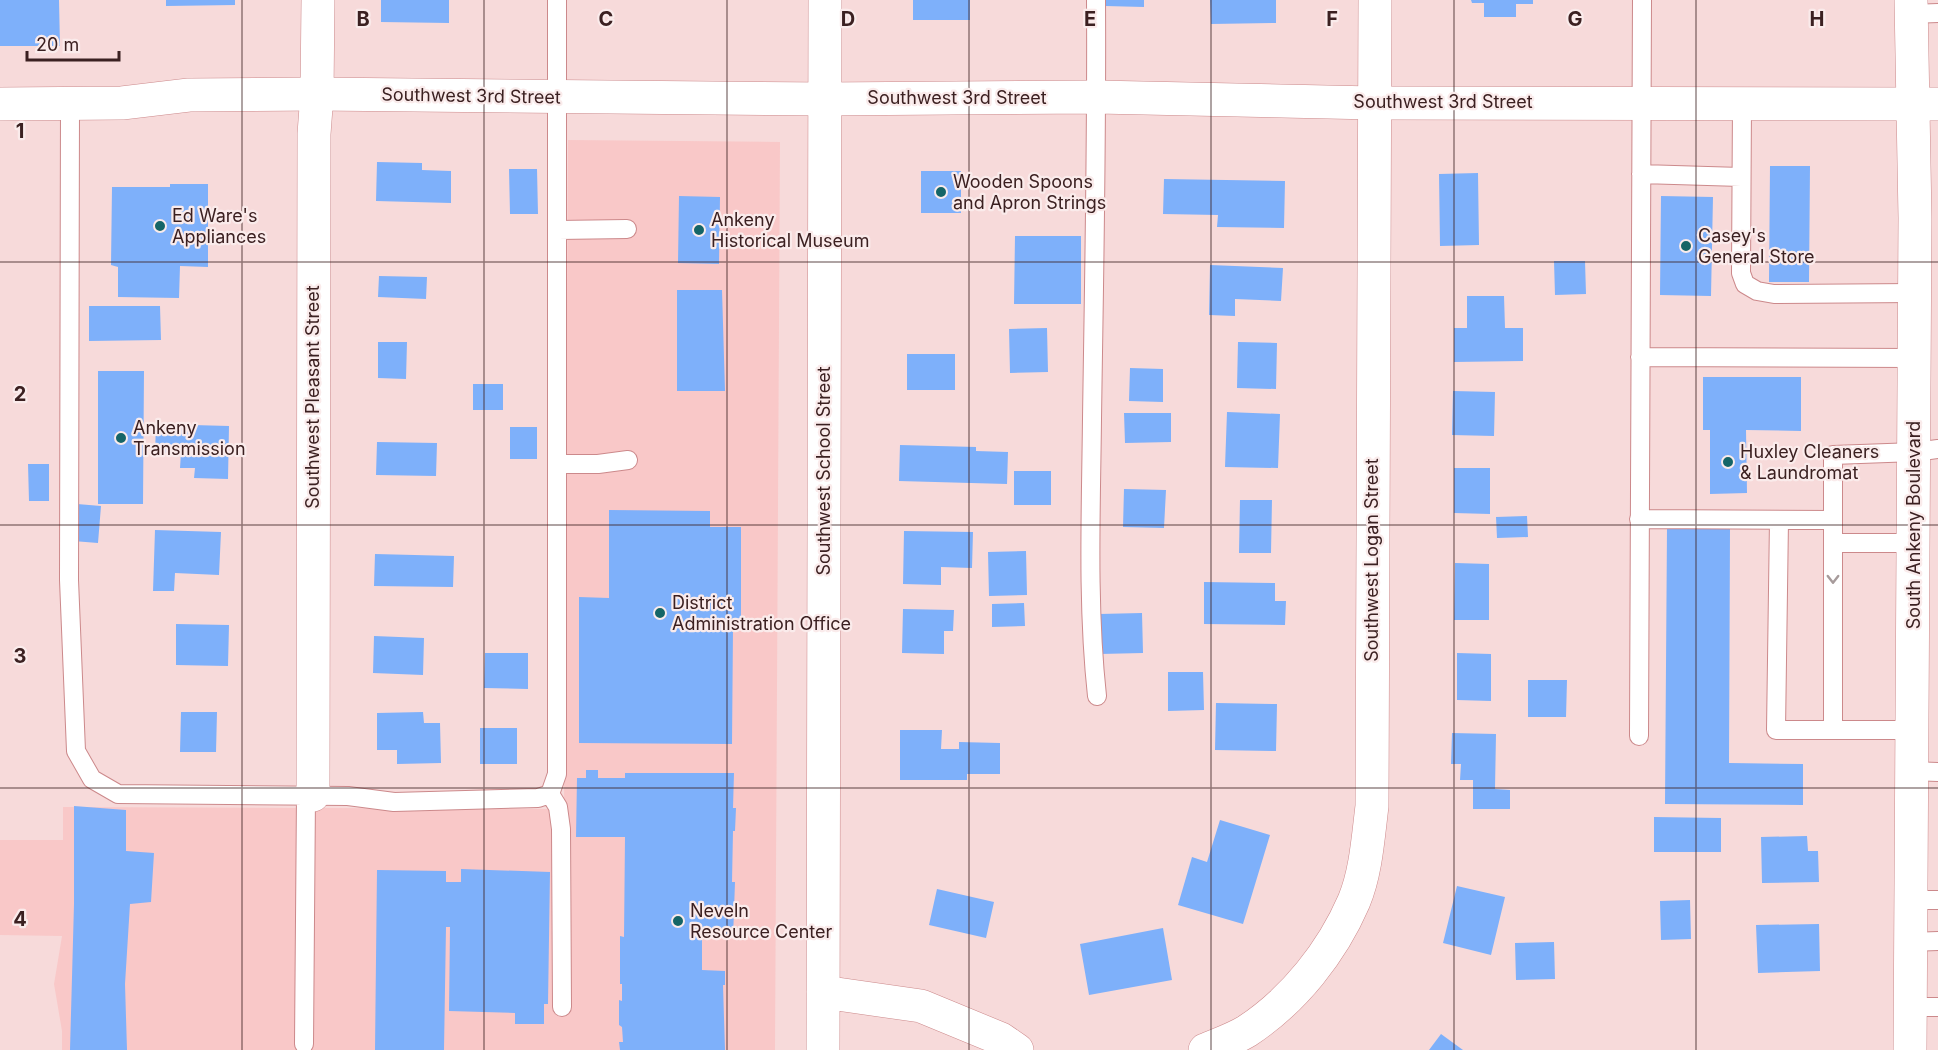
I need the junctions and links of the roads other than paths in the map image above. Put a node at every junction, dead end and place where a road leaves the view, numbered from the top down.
1 (318, 0) edge
2 (557, 0) edge
3 (825, 0) edge
4 (1096, 0) edge
5 (1375, 0) edge
6 (1642, 0) edge
7 (1920, 9) edge
8 (317, 94) junction
9 (556, 96) junction
10 (1097, 98) junction
11 (824, 99) junction
12 (1374, 103) junction
13 (1641, 103) junction
14 (0, 104) edge
15 (1742, 104) junction
16 (1926, 104) edge
17 (70, 105) junction
18 (1641, 174) junction
19 (1741, 177) junction
20 (627, 229) dead end
21 (558, 230) junction
22 (1914, 293) junction
23 (1640, 357) junction
24 (1914, 358) junction
25 (1926, 451) edge
26 (628, 460) dead end
27 (557, 464) junction
28 (1640, 519) junction
29 (1779, 520) junction
30 (1833, 520) junction
31 (1833, 543) junction
32 (1914, 543) junction
33 (1097, 696) dead end
34 (1833, 730) junction
35 (1912, 730) junction
36 (1639, 736) dead end
37 (1925, 772) edge
38 (550, 794) junction
39 (309, 795) junction
40 (1924, 900) edge
41 (1924, 942) edge
42 (823, 992) junction
43 (562, 1007) dead end
44 (1924, 1007) edge
45 (304, 1044) dead end
46 (1018, 1049) edge
47 (823, 1050) edge
48 (1205, 1050) edge
49 (1910, 1050) edge

1 - 8 street, Southwest Pleasant Street
2 - 9 lane
3 - 11 street, Southwest School Street
4 - 10 lane
5 - 12 street, Southwest Logan Street
6 - 13 lane
7 - 16 street, South Ankeny Boulevard
8 - 9 street, Southwest 3rd Street
8 - 17 street, Southwest 3rd Street
8 - 39 street, Southwest Pleasant Street
9 - 11 street, Southwest 3rd Street
9 - 21 lane
10 - 11 street, Southwest 3rd Street
10 - 12 street, Southwest 3rd Street
10 - 33 lane
11 - 42 street, Southwest School Street
12 - 13 street, Southwest 3rd Street
12 - 48 street, Southwest Logan Street
13 - 15 street, Southwest 3rd Street
13 - 18 lane
14 - 17 street, Southwest 3rd Street
15 - 16 street, Southwest 3rd Street
15 - 19 lane
16 - 22 street, South Ankeny Boulevard
17 - 39 lane
18 - 19 lane
18 - 23 lane
19 - 22 lane
20 - 21 lane
21 - 27 lane
22 - 24 street, South Ankeny Boulevard
23 - 24 lane
23 - 28 lane
24 - 25 street, South Ankeny Boulevard
25 - 30 lane
25 - 32 street, South Ankeny Boulevard
26 - 27 lane
27 - 38 lane
28 - 29 lane
28 - 36 lane
29 - 30 lane
29 - 34 lane
30 - 31 lane
31 - 32 lane
31 -> 34 lane
32 - 35 street, South Ankeny Boulevard
34 - 35 lane
35 - 37 street, South Ankeny Boulevard
37 - 40 street, South Ankeny Boulevard
38 - 39 lane
38 - 43 lane
39 - 45 lane
40 - 41 street, South Ankeny Boulevard
41 - 44 street, South Ankeny Boulevard
42 - 46 street
42 - 47 street, Southwest School Street
44 - 49 street, South Ankeny Boulevard

